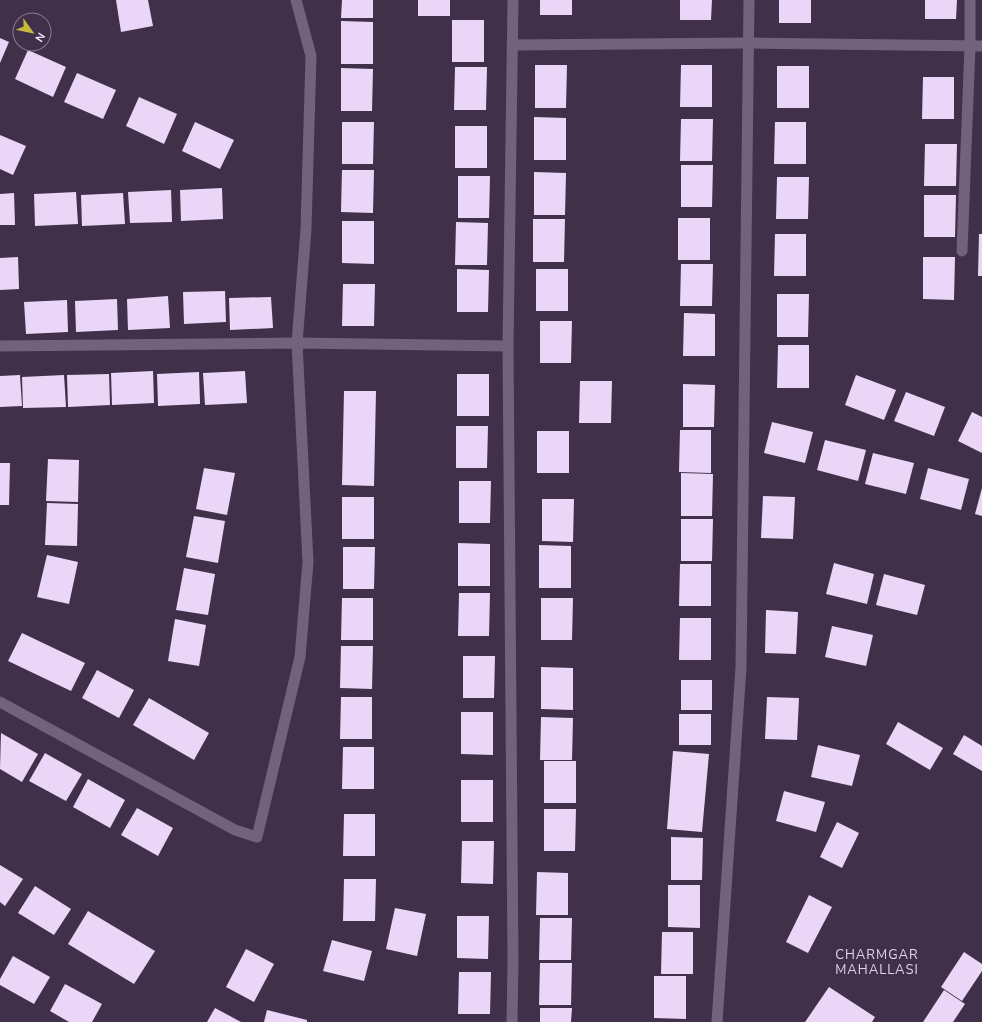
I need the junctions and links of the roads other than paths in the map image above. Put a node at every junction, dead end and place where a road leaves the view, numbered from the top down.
1 (296, 0) edge
2 (513, 0) edge
3 (749, 0) edge
4 (970, 0) edge
5 (749, 43) junction
6 (513, 44) junction
7 (970, 46) junction
8 (982, 46) edge
9 (962, 252) dead end
10 (297, 343) junction
11 (0, 346) edge
12 (508, 346) junction
13 (0, 702) edge
14 (512, 1022) edge
15 (716, 1022) edge

1 - 10 street
2 - 6 street
3 - 5 street
4 - 7 street
5 - 6 street
5 - 7 street
5 - 15 street
6 - 12 street
7 - 8 street
7 - 9 street
10 - 11 street
10 - 12 street
10 - 13 street
12 - 14 street

